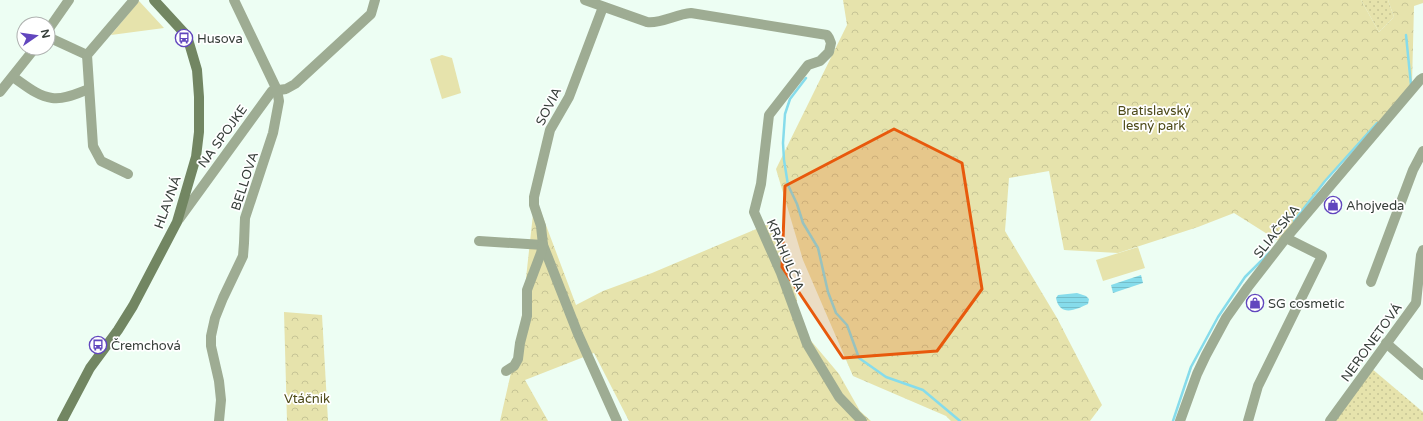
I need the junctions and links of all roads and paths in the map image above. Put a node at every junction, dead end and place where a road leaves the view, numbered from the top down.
1 (69, 0) edge
2 (134, 0) edge
3 (234, 0) edge
4 (375, 0) edge
5 (585, 0) edge
6 (158, 2) edge
7 (603, 7) junction
8 (56, 19) edge
9 (56, 41) edge
10 (87, 55) junction
11 (29, 56) edge
12 (13, 77) junction
13 (1423, 78) edge
14 (89, 89) junction
15 (277, 90) junction
16 (0, 92) edge
17 (1423, 151) edge
18 (128, 174) dead end
19 (177, 222) junction
20 (1286, 238) junction
21 (479, 241) dead end
22 (543, 245) junction
23 (1423, 250) edge
24 (1372, 282) dead end
25 (1419, 305) edge
26 (1386, 343) junction
27 (506, 371) dead end
28 (1423, 375) edge
29 (62, 421) edge
30 (219, 421) edge
31 (617, 421) edge
32 (862, 421) edge
33 (1180, 421) edge
34 (1248, 421) edge
35 (1330, 421) edge

1 - 8 street
2 - 10 street
3 - 15 street, BELLOVA
4 - 15 street
5 - 7 street
6 - 19 street, HLAVNÁ
7 - 22 street, SOVIA
7 - 32 street, KRAHULČIA
9 - 10 street
10 - 14 street
11 - 12 street
12 - 14 street
12 - 16 street
13 - 20 street, SLIAČSKA
14 - 18 street
15 - 19 street, NA SPOJKE
15 - 30 street, BELLOVA
17 - 24 street
19 - 29 street, HLAVNÁ
20 - 33 street, SLIAČSKA
20 - 34 street
21 - 22 street
22 - 27 street
22 - 31 street, SOVIA
23 - 25 street, NERONETOVÁ
25 - 26 street, NERONETOVÁ
26 - 28 street
26 - 35 street, NERONETOVÁ

